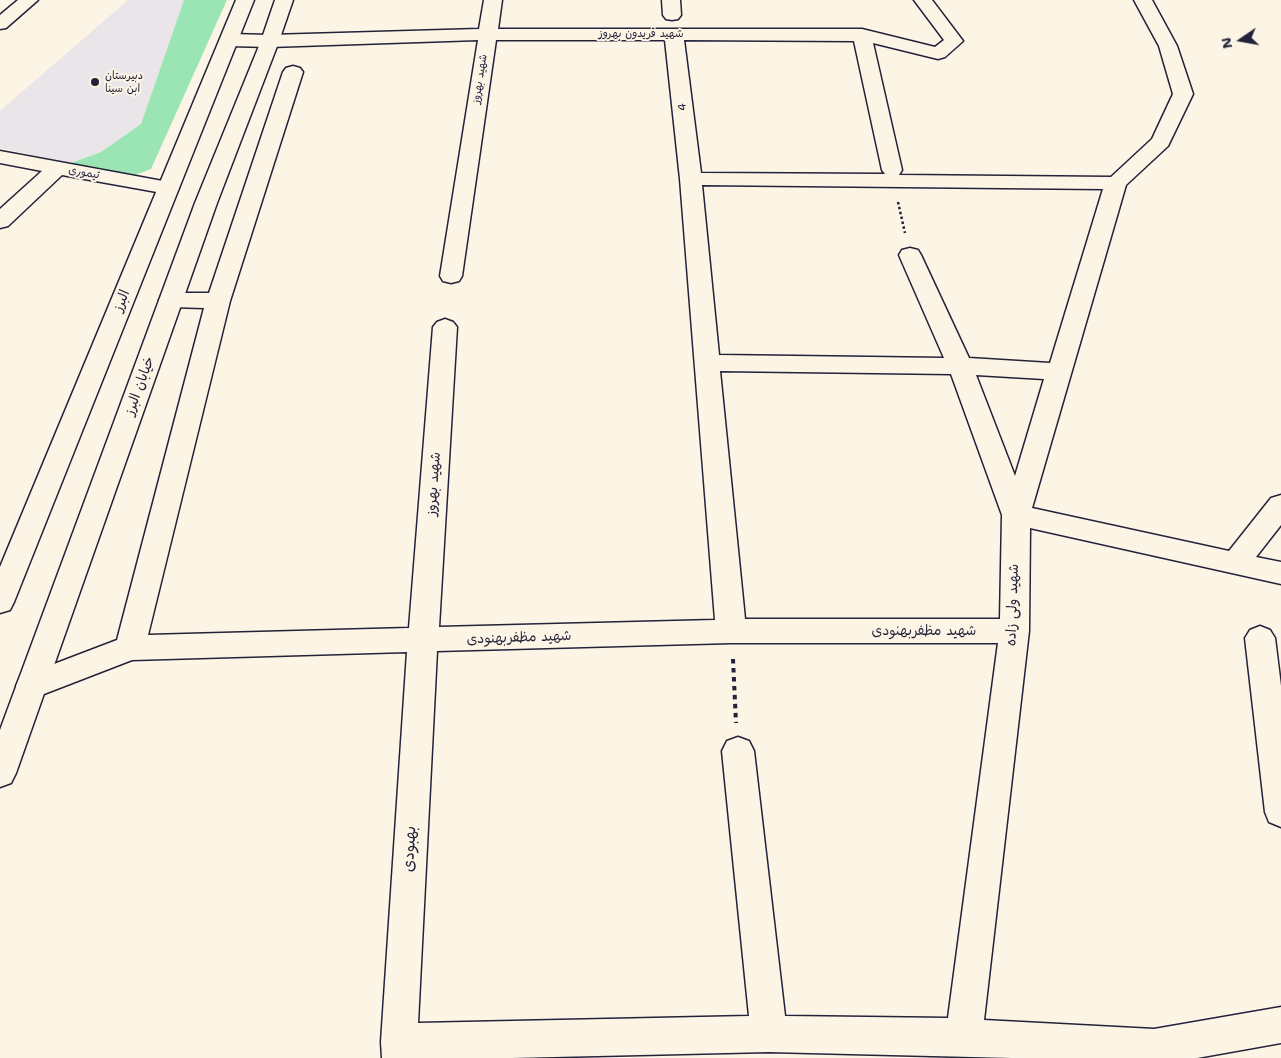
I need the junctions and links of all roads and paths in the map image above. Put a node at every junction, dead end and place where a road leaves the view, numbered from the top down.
1 (29, 0) edge
2 (245, 0) edge
3 (284, 0) edge
4 (493, 0) edge
5 (923, 0) edge
6 (1143, 0) edge
7 (673, 17) edge
8 (0, 24) edge
9 (487, 34) junction
10 (862, 35) junction
11 (230, 40) junction
12 (270, 41) junction
13 (293, 72) dead end
14 (0, 157) edge
15 (57, 168) junction
16 (892, 175) junction
17 (691, 179) junction
18 (1116, 183) junction
19 (168, 188) junction
20 (0, 221) edge
21 (910, 255) joint
22 (450, 276) dead end
23 (171, 300) junction
24 (218, 301) junction
25 (445, 327) dead end
26 (708, 364) junction
27 (960, 366) junction
28 (1059, 372) junction
29 (1281, 505) edge
30 (1016, 515) junction
31 (1235, 564) junction
32 (1281, 573) edge
33 (0, 602) edge
34 (731, 631) junction
35 (1014, 631) junction
36 (1260, 638) dead end
37 (423, 640) junction
38 (130, 648) junction
39 (32, 686) junction
40 (738, 751) joint
41 (0, 773) edge
42 (1280, 798) edge
43 (1281, 1025) edge
44 (769, 1034) junction
45 (964, 1037) junction
46 (400, 1050) edge
47 (1157, 1053) edge

1 - 8 street
2 - 11 street, البرز
3 - 12 street, خیابان البرز
4 - 9 street, شهید بهروز
5 - 10 street, شهید فریدون بهروز
6 - 18 street
7 - 9 street, شهید فریدون بهروز
7 - 10 street, شهید فریدون بهروز
7 - 17 street, 4
9 - 12 street, شهید فریدون بهروز
9 - 22 street, شهید بهروز
10 - 16 street
11 - 12 street, شهید فریدون بهروز
11 - 19 street, البرز
12 - 23 street, خیابان البرز
13 - 24 street
14 - 15 street, تیموری
15 - 19 street, تیموری
15 - 20 street
16 - 17 street
16 - 18 street
16 - 21 path
17 - 26 street, 4
18 - 28 street, شهید ولی زاده
19 - 33 street, البرز
21 - 27 street
23 - 24 street
23 - 39 street, خیابان البرز
24 - 38 street
25 - 37 street, شهید بهروز
26 - 27 street
26 - 34 street, 4
27 - 28 street
27 - 30 street
28 - 30 street, شهید ولی زاده
29 - 31 street
30 - 31 street
30 - 35 street, شهید ولی زاده
31 - 32 street
34 - 35 street, شهید مظفربهنودی
34 - 37 street, شهید مظفربهنودی
34 - 40 path
35 - 45 street, شهید ولی زاده
36 - 42 street
37 - 38 street, شهید مظفربهنودی
37 - 46 street, بهبودی
38 - 39 street, شهید مظفربهنودی
39 - 41 street, خیابان البرز
40 - 44 street
43 - 47 street
44 - 45 street
44 - 46 street
45 - 47 street

